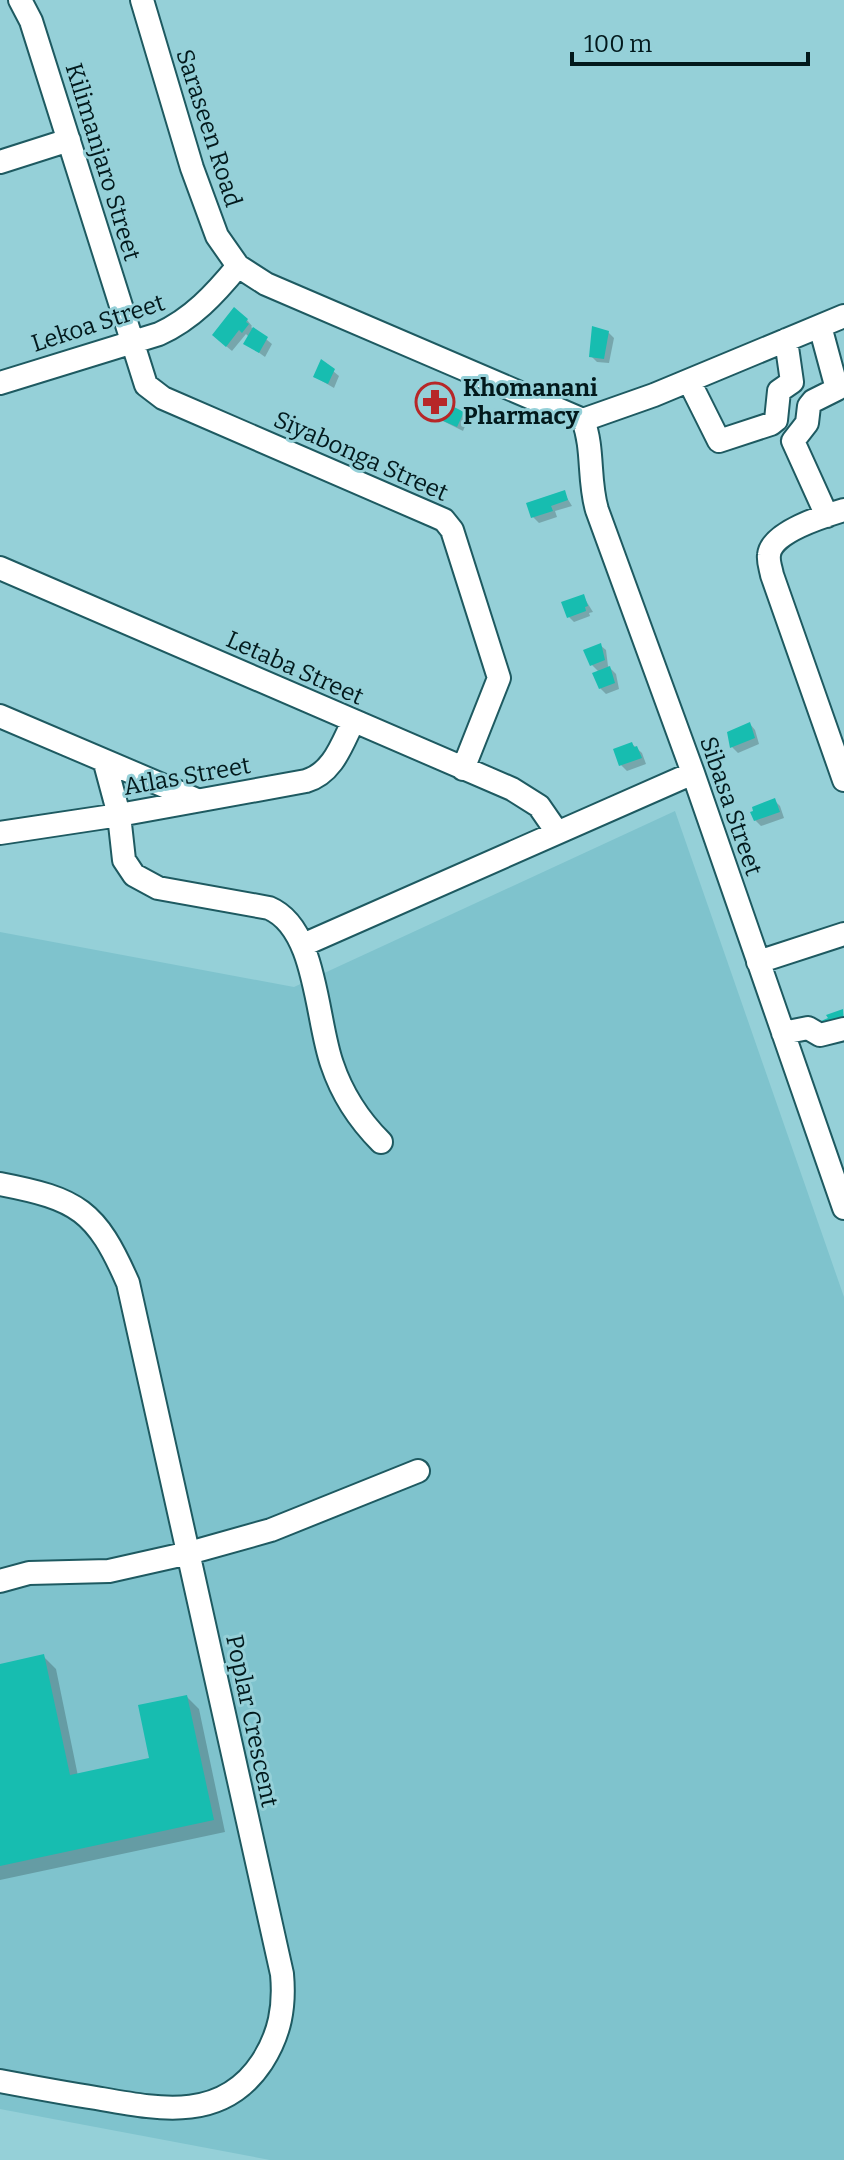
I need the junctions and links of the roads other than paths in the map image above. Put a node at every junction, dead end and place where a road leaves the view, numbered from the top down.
1 (20, 0) edge
2 (142, 0) edge
3 (69, 140) junction
4 (0, 162) edge
5 (238, 266) junction
6 (844, 316) edge
7 (820, 326) junction
8 (786, 340) junction
9 (132, 342) junction
10 (689, 381) junction
11 (0, 383) edge
12 (583, 420) junction
13 (836, 513) edge
14 (0, 568) edge
15 (0, 716) edge
16 (353, 722) junction
17 (105, 763) junction
18 (463, 769) junction
19 (693, 773) junction
20 (844, 780) edge
21 (197, 800) junction
22 (119, 815) junction
23 (557, 832) junction
24 (0, 833) edge
25 (844, 934) edge
26 (303, 945) junction
27 (758, 962) junction
28 (844, 1029) edge
29 (783, 1033) junction
30 (381, 1142) dead end
31 (0, 1184) edge
32 (844, 1208) edge
33 (418, 1471) dead end
34 (189, 1553) junction
35 (0, 1581) edge
36 (0, 2081) edge

1 - 3 street, Kilimanjaro Street
2 - 5 street, Saraseen Road
3 - 4 street
3 - 9 street, Kilimanjaro Street
5 - 9 street, Lekoa Street
5 - 12 street
6 - 7 street
7 - 8 street
7 - 13 street
8 - 10 street
8 - 10 street
9 - 11 street, Lekoa Street
9 - 18 street, Siyabonga Street
10 - 12 street
12 - 19 street, Sibasa Street
13 - 20 street
14 - 16 street, Letaba Street
15 - 17 street
16 - 18 street, Letaba Street
16 - 21 street, Atlas Street
17 - 21 street
17 - 22 street
18 - 23 street, Letaba Street
19 - 23 street
19 - 27 street, Sibasa Street
21 - 22 street, Atlas Street
22 - 24 street, Atlas Street
22 - 26 street
23 - 26 street
25 - 27 street
26 - 30 street
27 - 29 street, Sibasa Street
28 - 29 street
29 - 32 street, Sibasa Street
31 - 34 street, Poplar Crescent
33 - 34 street
34 - 35 street
34 - 36 street, Poplar Crescent

